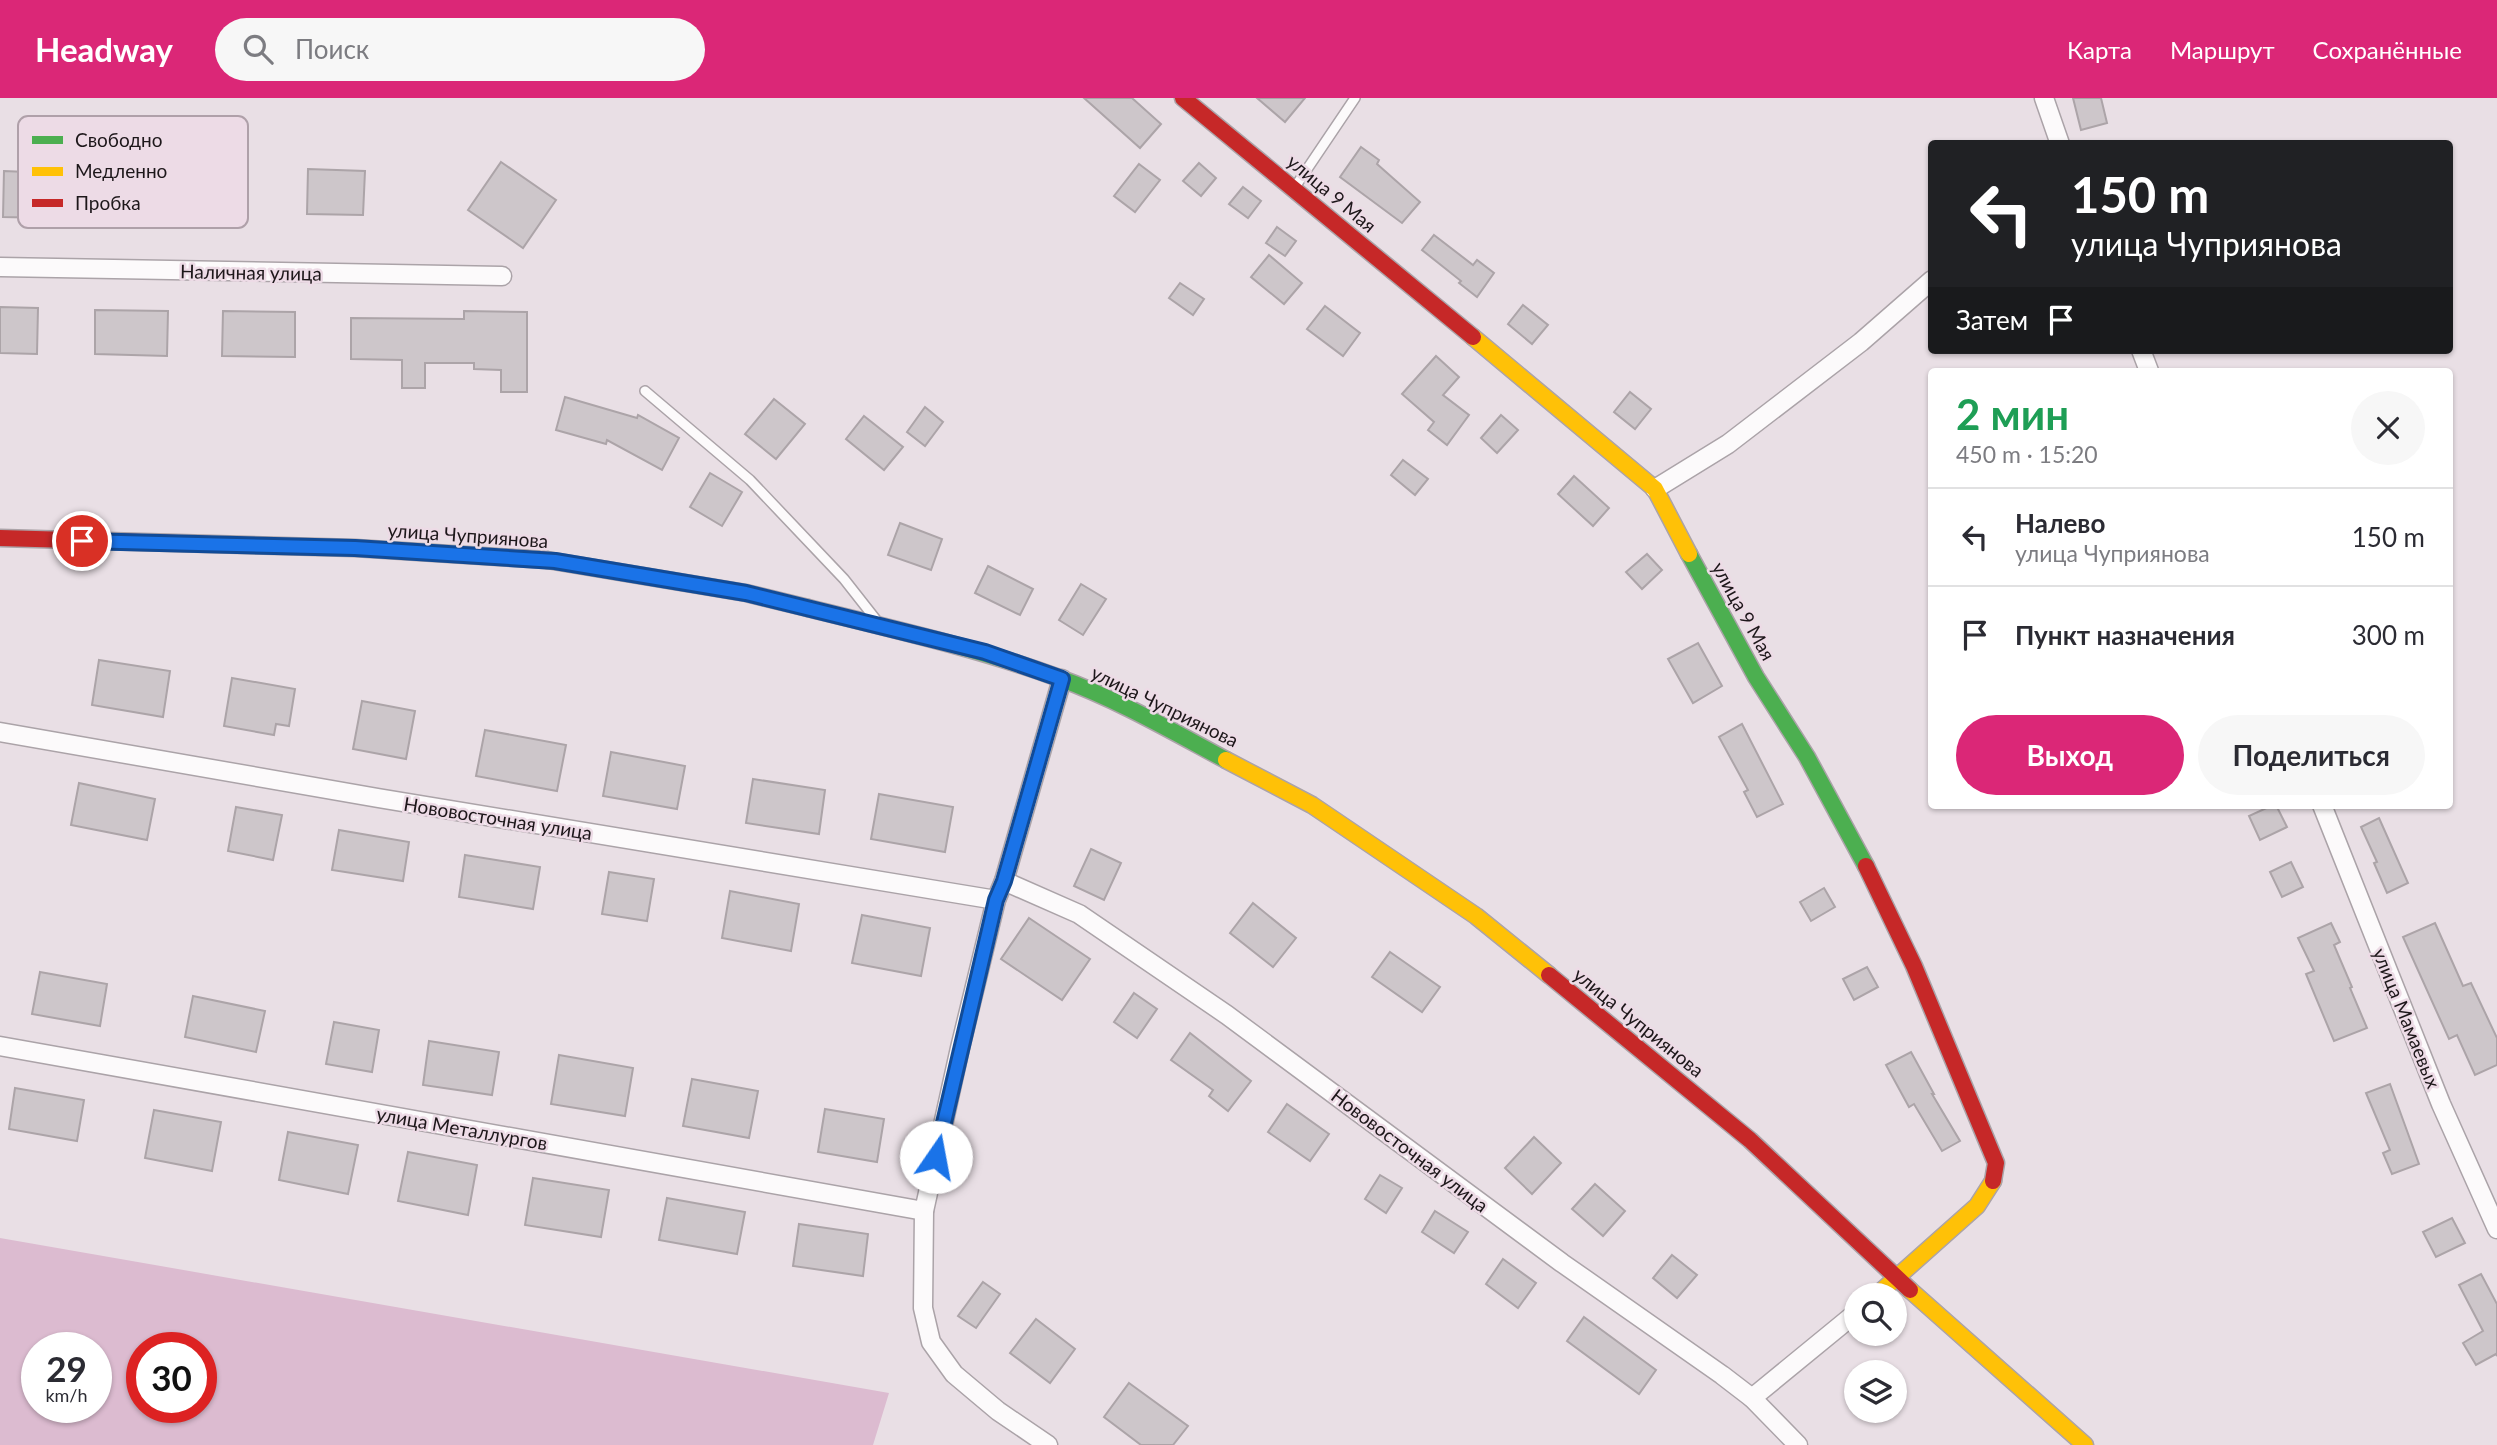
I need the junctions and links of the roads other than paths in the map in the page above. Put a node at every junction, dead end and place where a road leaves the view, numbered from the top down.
1 (1183, 98) edge
2 (1355, 98) edge
3 (2044, 98) edge
4 (2059, 140) edge
5 (1294, 188) junction
6 (0, 267) edge
7 (502, 276) dead end
8 (1928, 283) edge
9 (645, 391) dead end
10 (1655, 489) junction
11 (0, 538) edge
12 (880, 624) junction
13 (1062, 679) junction
14 (0, 732) edge
15 (2324, 809) edge
16 (1004, 881) junction
17 (996, 900) junction
18 (0, 1046) edge
19 (924, 1211) junction
20 (2497, 1229) edge
21 (1897, 1279) junction
22 (1892, 1283) edge
23 (1844, 1323) edge
24 (1752, 1398) junction
25 (1048, 1445) edge
26 (1798, 1445) edge
27 (2085, 1445) edge

1 - 5 street, улица 9 Мая
2 - 5 lane
3 - 4 street
5 - 10 street, улица 9 Мая
6 - 7 street, Наличная улица
8 - 10 street
9 - 12 lane
10 - 21 street, улица 9 Мая
11 - 12 street, улица Чуприянова
12 - 13 street, улица Чуприянова
13 - 16 street
13 - 21 street, улица Чуприянова
14 - 17 street, Нововосточная улица
15 - 20 street, улица Мамаевых
16 - 17 street
16 - 24 street, Нововосточная улица
17 - 19 street
18 - 19 street, улица Металлургов
19 - 25 street
21 - 22 street, улица 9 Мая
21 - 27 street, улица Чуприянова
23 - 24 street
24 - 26 street, Нововосточная улица

